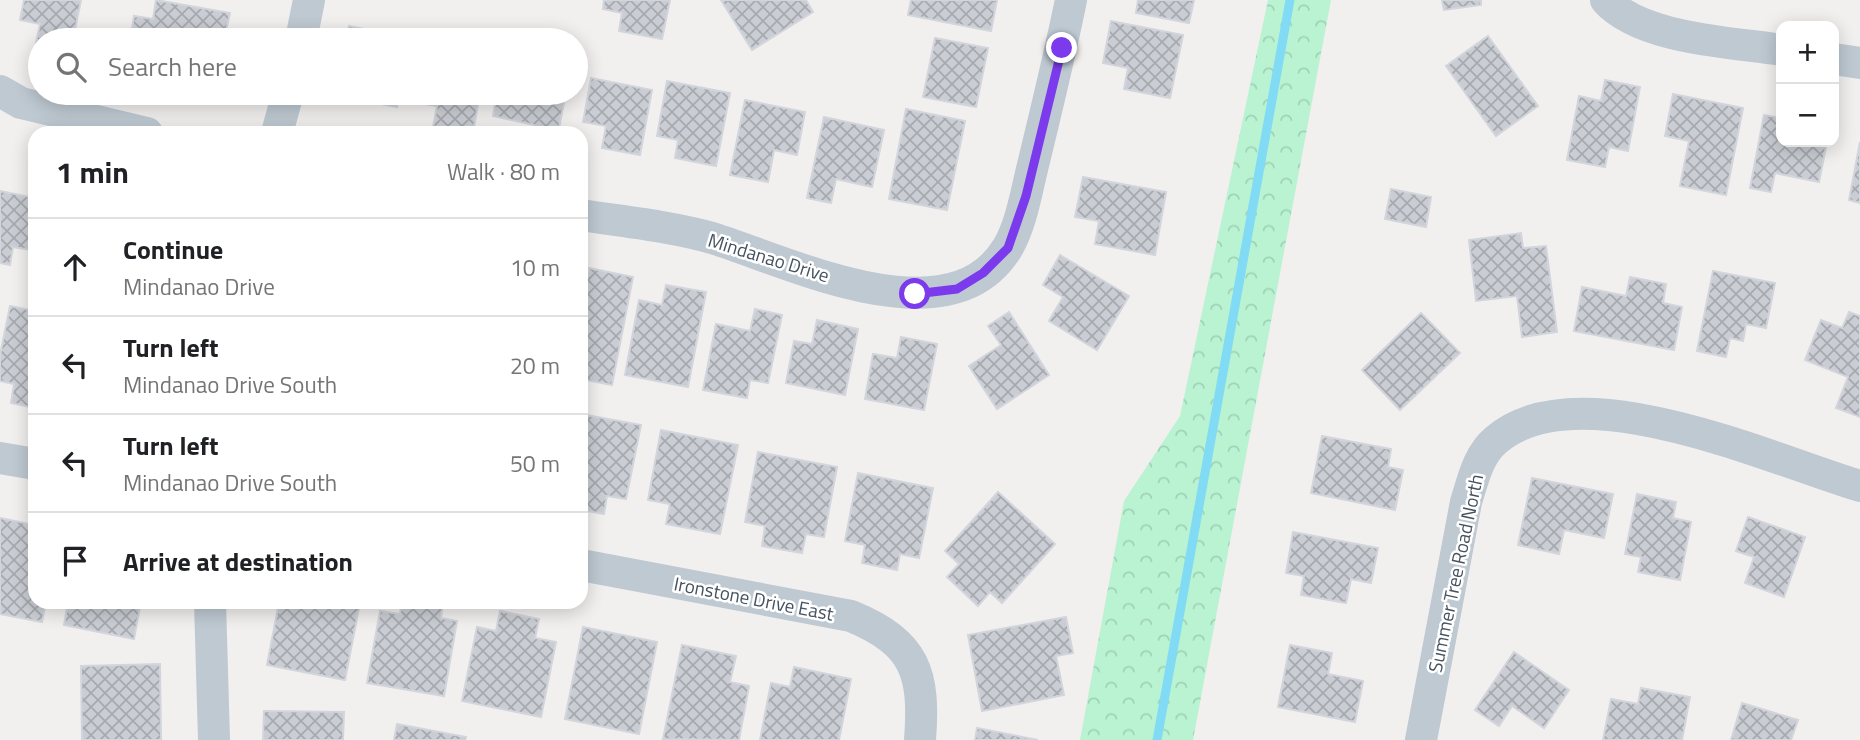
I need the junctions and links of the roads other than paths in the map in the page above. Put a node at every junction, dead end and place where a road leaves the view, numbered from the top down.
1 (309, 0) edge
2 (1071, 0) edge
3 (1610, 5) edge
4 (303, 28) edge
5 (1776, 49) edge
6 (1839, 60) edge
7 (1860, 63) edge
8 (0, 92) edge
9 (28, 105) edge
10 (29, 105) edge
11 (285, 105) edge
12 (118, 126) edge
13 (279, 126) edge
14 (588, 216) edge
15 (0, 458) edge
16 (28, 463) edge
17 (1860, 486) edge
18 (588, 566) edge
19 (210, 609) edge
20 (214, 740) edge
21 (920, 740) edge
22 (1421, 740) edge

1 - 4 street
2 - 14 street, Mindanao Drive
3 - 5 street
6 - 7 street
8 - 9 street
10 - 12 street
11 - 13 street
15 - 16 street
17 - 22 street, Summer Tree Road North
18 - 21 street, Ironstone Drive East
19 - 20 street

